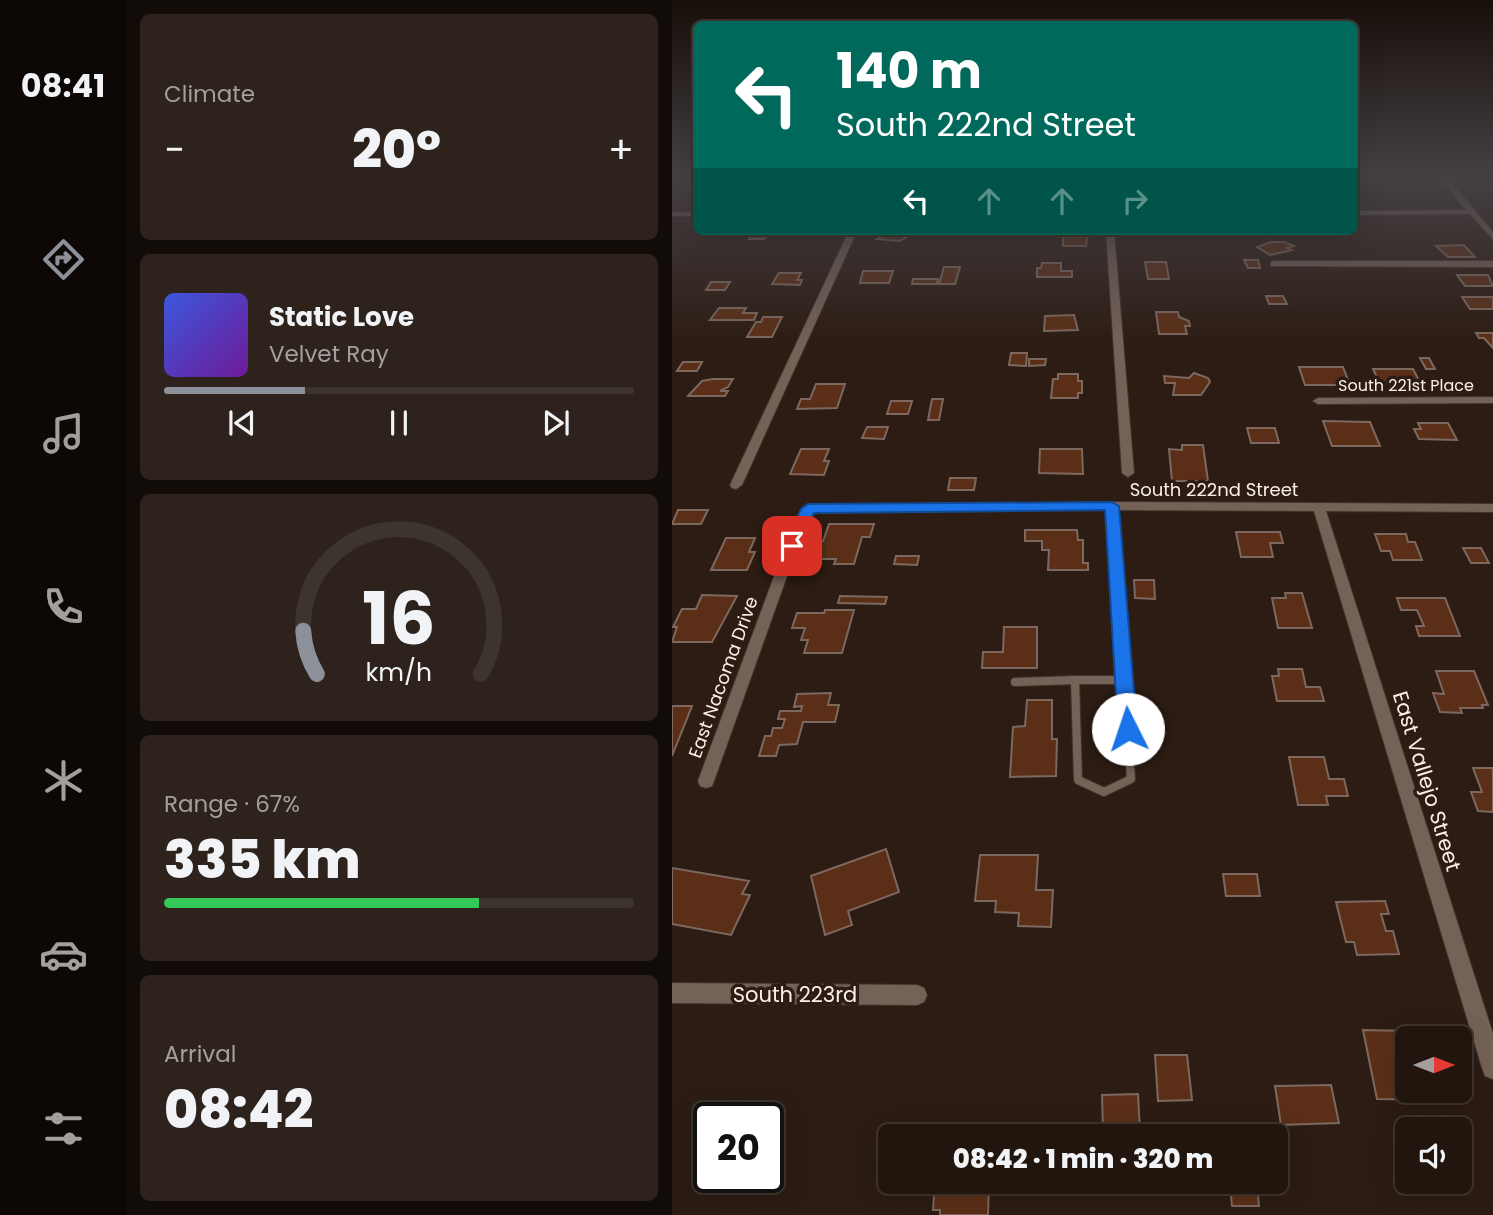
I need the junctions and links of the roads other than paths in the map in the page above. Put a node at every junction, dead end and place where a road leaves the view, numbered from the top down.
1 (851, 235) edge
2 (1110, 235) edge
3 (1274, 264) dead end
4 (1493, 264) edge
5 (1493, 400) edge
6 (1318, 401) dead end
7 (1128, 473) dead end
8 (736, 485) dead end
9 (1112, 506) junction
10 (1319, 507) junction
11 (1493, 508) edge
12 (808, 509) joint
13 (1075, 680) junction
14 (1124, 680) junction
15 (1015, 682) dead end
16 (706, 781) dead end
17 (672, 993) edge
18 (917, 995) dead end
19 (1493, 1068) edge

1 - 8 street
2 - 7 street
3 - 4 street
5 - 6 street, South 221st Place
9 - 10 street, South 222nd Street
9 - 12 street, South 222nd Street
9 - 14 lane
10 - 11 street, South 222nd Street
10 - 19 street, East Vallejo Street
12 - 16 street, East Nacoma Drive
13 - 14 lane
13 - 14 lane
13 - 15 lane
17 - 18 street, South 223rd

